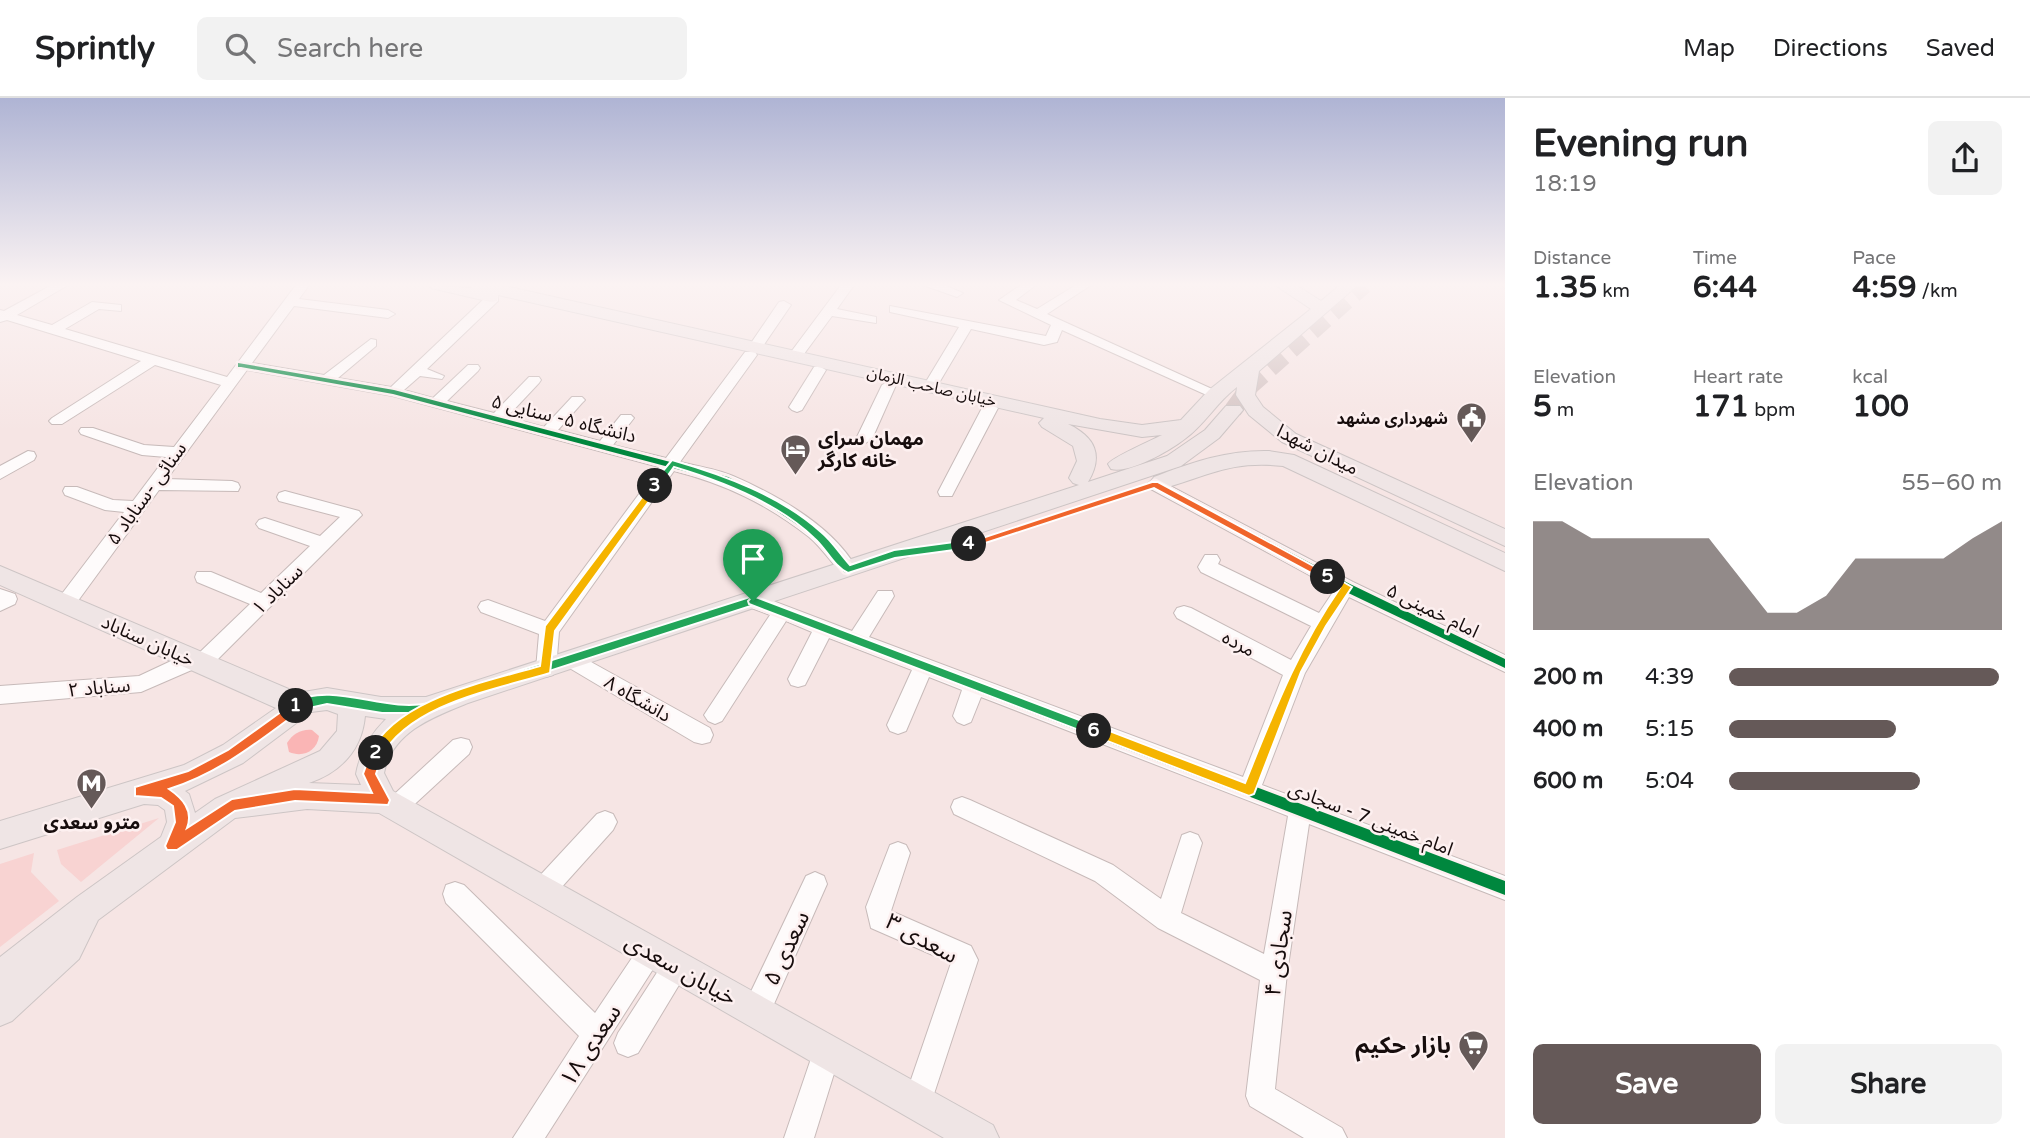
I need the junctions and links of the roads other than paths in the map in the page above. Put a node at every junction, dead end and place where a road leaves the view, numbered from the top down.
1 (66, 334) edge
2 (266, 334) edge
3 (456, 334) edge
4 (680, 334) edge
5 (765, 334) edge
6 (812, 334) edge
7 (962, 334) edge
8 (1011, 334) edge
9 (1054, 334) edge
10 (1084, 334) edge
11 (1293, 334) edge
12 (370, 343) dead end
13 (753, 351) junction
14 (796, 355) junction
15 (152, 360) junction
16 (241, 365) junction
17 (475, 369) dead end
18 (1250, 369) junction
19 (416, 370) junction
20 (819, 370) junction
21 (437, 376) dead end
22 (327, 380) junction
23 (534, 380) dead end
24 (228, 382) junction
25 (889, 385) junction
26 (931, 385) junction
27 (394, 392) junction
28 (1216, 394) junction
29 (577, 400) dead end
30 (436, 403) junction
31 (797, 407) dead end
32 (990, 408) junction
33 (1233, 410) tunnel mouth
34 (626, 418) dead end
35 (497, 419) junction
36 (57, 421) dead end
37 (1189, 425) junction
38 (88, 431) dead end
39 (548, 432) junction
40 (864, 439) dead end
41 (604, 446) junction
42 (176, 452) junction
43 (28, 456) dead end
44 (672, 464) junction
45 (4, 472) edge
46 (26, 475) dead end
47 (1080, 478) junction
48 (153, 484) junction
49 (1155, 484) junction
50 (232, 487) dead end
51 (71, 491) dead end
52 (946, 492) dead end
53 (285, 498) dead end
54 (136, 507) junction
55 (265, 524) dead end
56 (1505, 538) edge
57 (324, 544) junction
58 (894, 554) junction
59 (1211, 560) dead end
60 (1505, 563) edge
61 (848, 569) junction
62 (0, 575) edge
63 (204, 577) dead end
64 (1346, 587) junction
65 (0, 596) edge
66 (885, 596) dead end
67 (753, 601) junction
68 (265, 602) junction
69 (0, 604) edge
70 (65, 604) junction
71 (488, 607) dead end
72 (782, 612) junction
73 (1184, 614) dead end
74 (1321, 623) junction
75 (824, 628) junction
76 (549, 630) junction
77 (856, 641) junction
78 (573, 660) junction
79 (197, 662) junction
80 (1505, 664) edge
81 (924, 666) junction
82 (546, 669) junction
83 (1295, 672) junction
84 (798, 679) dead end
85 (974, 685) junction
86 (0, 695) edge
87 (339, 700) junction
88 (297, 705) junction
89 (428, 708) junction
90 (715, 715) dead end
91 (964, 716) dead end
92 (898, 725) dead end
93 (702, 735) dead end
94 (461, 747) dead end
95 (1249, 790) junction
96 (140, 792) junction
97 (390, 804) junction
98 (232, 805) junction
99 (962, 807) dead end
100 (1300, 810) junction
101 (604, 822) dead end
102 (0, 835) edge
103 (1190, 843) dead end
104 (172, 846) junction
105 (898, 853) dead end
106 (815, 884) dead end
107 (1505, 888) edge
108 (542, 891) junction
109 (455, 894) dead end
110 (88, 908) junction
111 (1167, 919) junction
112 (663, 959) junction
113 (1274, 972) junction
114 (0, 978) edge
115 (0, 1009) edge
116 (756, 1012) junction
117 (597, 1034) junction
118 (628, 1043) dead end
119 (827, 1051) junction
120 (918, 1102) junction
121 (977, 1137) edge
122 (528, 1138) edge
123 (799, 1138) edge
124 (1332, 1138) edge

1 - 15 street
2 - 16 street, سنائی -سناباد ۵
3 - 19 street
4 - 13 main road
5 - 13 street
6 - 14 street
7 - 26 street
8 - 9 street
10 - 28 street
11 - 18 main road
12 - 22 street
13 - 14 main road, خیابان صاحب الزمان
13 - 20 main road
13 - 44 street
14 - 26 main road, خیابان صاحب الزمان
15 - 24 street
15 - 36 street
16 - 22 street, دانشگاه ۵- سنایی ۵
16 - 24 street, سنائی -سناباد ۵
17 - 30 street
18 - 28 main road
18 - 56 main road, میدان شهدا
19 - 21 street
19 - 27 street
20 - 25 main road
20 - 31 street
22 - 27 street, دانشگاه ۵- سنایی ۵
23 - 35 street
24 - 42 street, سنائی -سناباد ۵
25 - 32 main road
25 - 40 street
26 - 37 main road, خیابان صاحب الزمان
27 - 30 street, دانشگاه ۵- سنایی ۵
28 - 37 main road
29 - 39 street
30 - 35 street, دانشگاه ۵- سنایی ۵
32 - 47 main road
32 - 52 street
33 - 58 main road
34 - 41 street
35 - 39 street, دانشگاه ۵- سنایی ۵
37 - 47 main road
38 - 42 street
39 - 41 street, دانشگاه ۵- سنایی ۵
41 - 44 street, دانشگاه ۵- سنایی ۵
42 - 48 street, سنائی -سناباد ۵
43 - 45 street
44 - 61 street, دانشگاه ۵- سنایی ۵
44 - 76 street
45 - 46 street
47 - 58 main road
48 - 50 street
48 - 54 street, سنائی -سناباد ۵
49 - 58 main road
49 - 60 main road
49 - 64 street, امام خمینی ۵
51 - 54 street
53 - 57 street, سناباد ۱
54 - 70 street, سنائی -سناباد ۵
55 - 57 street
57 - 68 street, سناباد ۱
58 - 61 main road
59 - 74 street
61 - 67 main road
62 - 70 main road, خیابان سناباد
63 - 68 street
64 - 74 street
64 - 80 street, امام خمینی ۵
65 - 69 street
66 - 77 street
67 - 72 street, امام خمینی 7 - سجادی
67 - 78 main road
68 - 79 street, سناباد ۱
70 - 79 main road, خیابان سناباد
71 - 76 street
72 - 75 street, امام خمینی 7 - سجادی
72 - 90 street
73 - 83 street, مرده
74 - 83 street
75 - 77 street, امام خمینی 7 - سجادی
75 - 84 street
76 - 82 street
77 - 81 street, امام خمینی 7 - سجادی
78 - 82 main road
78 - 93 street, دانشگاه ۸
79 - 86 street, سناباد ۲
79 - 88 main road, خیابان سناباد
81 - 85 street, امام خمینی 7 - سجادی
81 - 92 street
82 - 89 main road
83 - 95 street
85 - 91 street
85 - 95 street, امام خمینی 7 - سجادی
87 - 88 main road
87 - 89 main road
87 - 98 main road
88 - 96 main road
89 - 97 main road
94 - 97 street
95 - 100 street, امام خمینی 7 - سجادی
96 - 102 main road
96 - 104 main road
97 - 98 main road
97 - 108 main road, خیابان سعدی
98 - 104 main road
99 - 111 street
100 - 107 street, امام خمینی 7 - سجادی
100 - 113 street, سجادی ۴
101 - 108 street
103 - 111 street
104 - 110 main road
105 - 120 street, سعدی ۳
106 - 116 street, سعدی ۵
108 - 112 main road, خیابان سعدی
109 - 117 street
110 - 114 main road
110 - 115 main road
111 - 113 street
112 - 116 main road, خیابان سعدی
112 - 117 street, سعدی ۱۸
112 - 118 street
113 - 124 street, سجادی ۴
116 - 119 main road, خیابان سعدی
117 - 122 street, سعدی ۱۸
119 - 120 main road, خیابان سعدی
119 - 123 street
120 - 121 main road, خیابان سعدی

